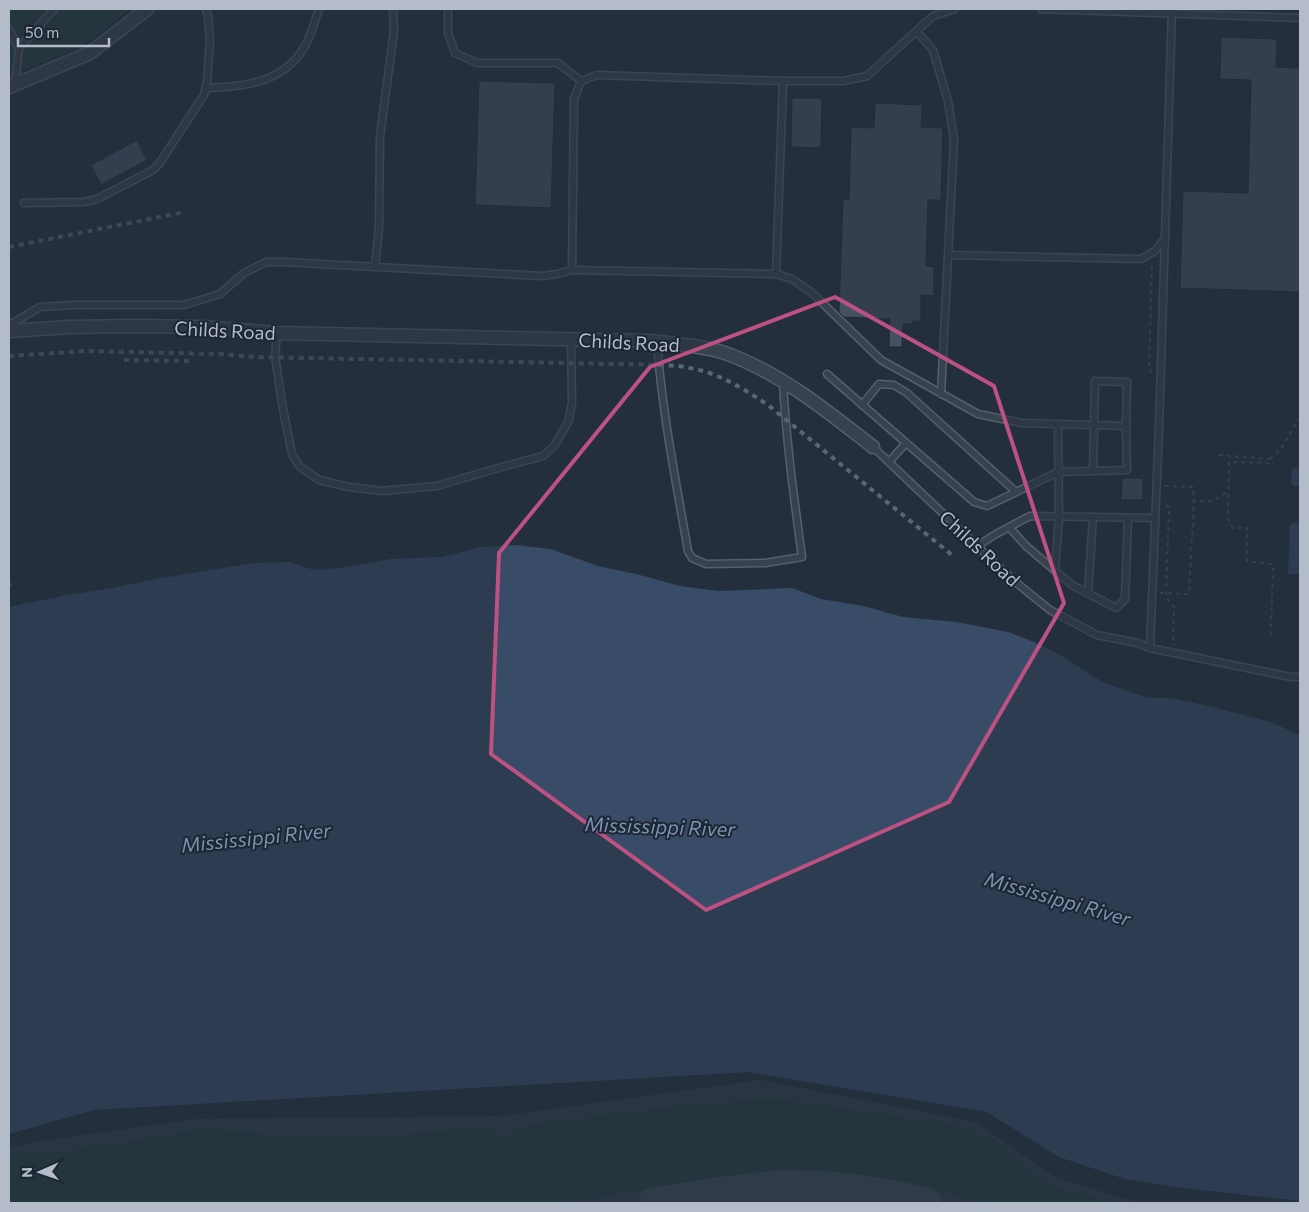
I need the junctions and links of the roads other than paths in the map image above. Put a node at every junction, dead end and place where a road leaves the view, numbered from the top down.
1 (54, 9) edge
2 (147, 9) edge
3 (206, 9) edge
4 (319, 9) edge
5 (393, 9) edge
6 (448, 9) edge
7 (934, 9) edge
8 (955, 9) edge
9 (1041, 9) edge
10 (1172, 11) edge
11 (933, 16) junction
12 (1300, 18) edge
13 (9, 30) edge
14 (917, 32) junction
15 (19, 48) junction
16 (581, 81) junction
17 (783, 81) junction
18 (12, 86) edge
19 (206, 88) junction
20 (24, 203) dead end
21 (1165, 238) junction
22 (948, 255) junction
23 (375, 267) junction
24 (572, 270) junction
25 (776, 274) junction
26 (9, 325) edge
27 (9, 331) edge
28 (277, 333) junction
29 (571, 339) junction
30 (657, 342) junction
31 (827, 374) dead end
32 (783, 381) junction
33 (942, 394) junction
34 (862, 405) junction
35 (1058, 424) junction
36 (1095, 425) junction
37 (1126, 426) junction
38 (906, 443) junction
39 (873, 447) joint
40 (890, 462) junction
41 (1093, 471) junction
42 (1058, 472) junction
43 (1016, 492) junction
44 (1058, 516) junction
45 (1093, 517) junction
46 (1128, 518) junction
47 (1155, 518) junction
48 (1009, 527) junction
49 (977, 546) junction
50 (1055, 570) junction
51 (1088, 593) junction
52 (1150, 648) junction
53 (1300, 677) edge

1 - 15 lane
2 - 18 street
3 - 19 lane
4 - 19 lane
5 - 23 lane
6 - 16 lane
7 - 11 lane
8 - 11 lane
9 - 10 lane
10 - 12 lane
10 - 21 lane
11 - 14 lane
13 - 15 lane
14 - 17 lane
14 - 22 lane
15 - 18 lane
16 - 17 lane
16 - 24 lane
17 - 25 lane
19 - 20 lane
21 - 22 lane
21 - 47 lane
22 - 33 lane
23 - 24 lane
23 - 26 lane
24 - 25 lane
25 - 33 lane
27 - 28 street, Childs Road
28 - 29 street, Childs Road
28 - 29 lane
29 - 30 street, Childs Road
30 - 32 street, Childs Road
30 - 32 lane
31 - 34 lane
32 - 39 street, Childs Road
33 - 35 lane
34 - 38 lane
34 - 43 lane
35 - 36 lane
35 - 42 lane
36 - 37 lane
36 - 37 lane
36 - 41 lane
37 - 41 lane
38 - 40 lane
38 - 43 lane
39 - 40 lane, Childs Road
40 - 49 lane, Childs Road
41 - 42 lane
42 - 43 lane
42 - 44 lane
44 - 45 lane
44 - 48 lane
44 - 50 lane
45 - 46 lane
45 - 51 lane
46 - 47 lane
46 - 51 lane
47 - 52 lane
48 - 49 lane
48 - 50 lane
49 - 52 lane, Childs Road
50 - 51 lane
52 - 53 lane, Childs Road

